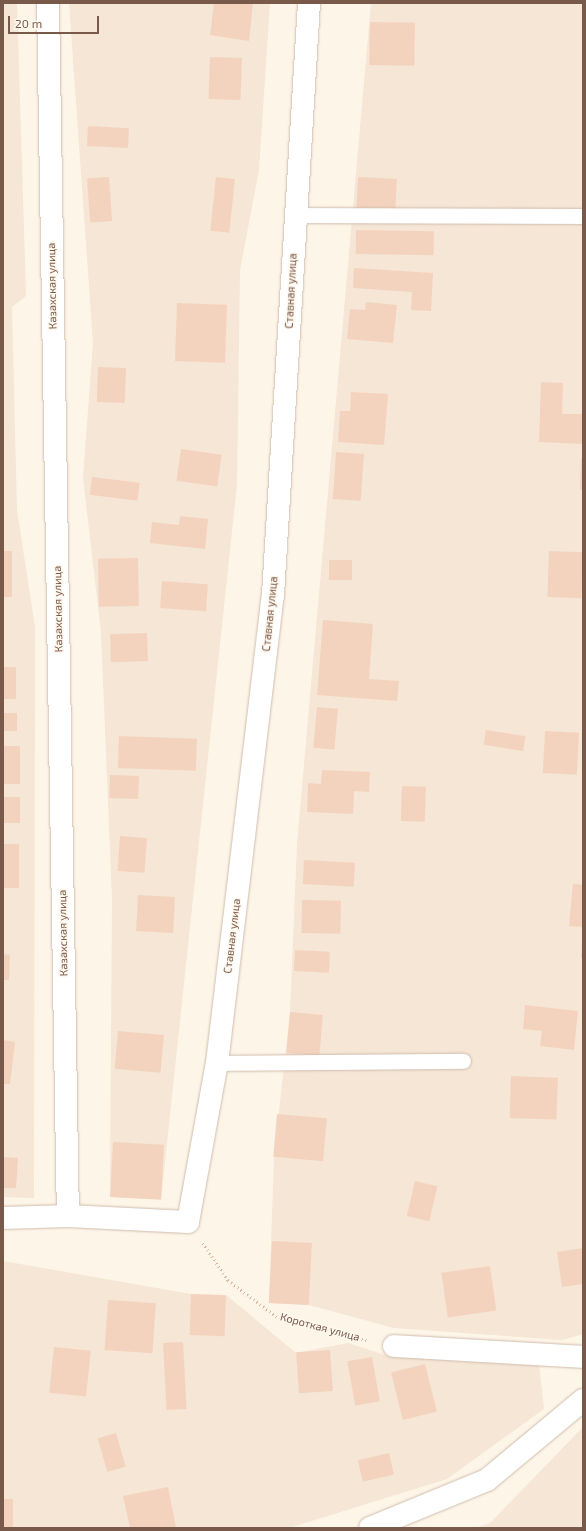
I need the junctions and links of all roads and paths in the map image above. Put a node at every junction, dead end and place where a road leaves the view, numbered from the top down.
1 (48, 3) edge
2 (309, 3) edge
3 (295, 215) junction
4 (583, 216) edge
5 (464, 1061) dead end
6 (217, 1063) junction
7 (68, 1216) junction
8 (3, 1218) edge
9 (188, 1222) junction
10 (394, 1346) joint
11 (583, 1358) edge
12 (583, 1400) edge
13 (370, 1528) edge

1 - 7 street, Казахская улица
2 - 3 street, Ставная улица
3 - 4 lane
3 - 6 street, Ставная улица
5 - 6 lane
6 - 9 street, Ставная улица
7 - 8 street
7 - 9 street
9 - 10 path, Короткая улица
10 - 11 street
12 - 13 street

